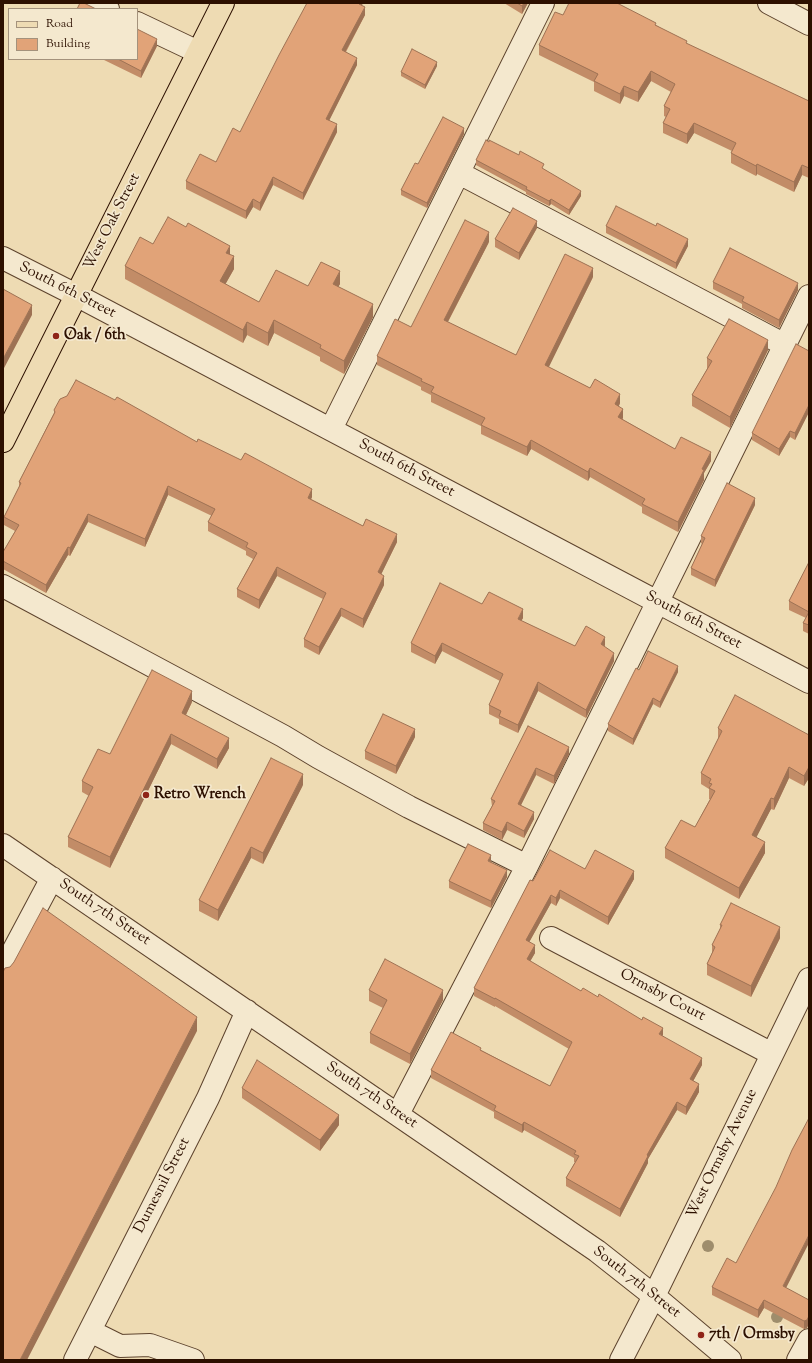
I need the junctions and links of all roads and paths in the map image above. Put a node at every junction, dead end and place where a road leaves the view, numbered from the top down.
1 (95, 3) edge
2 (223, 3) edge
3 (543, 3) edge
4 (768, 3) edge
5 (106, 8) edge
6 (138, 23) edge
7 (809, 24) edge
8 (198, 52) junction
9 (459, 173) junction
10 (3, 258) edge
11 (76, 294) junction
12 (809, 296) edge
13 (785, 345) junction
14 (331, 429) junction
15 (3, 441) edge
16 (3, 586) edge
17 (658, 602) junction
18 (809, 682) edge
19 (3, 845) edge
20 (527, 866) junction
21 (52, 878) junction
22 (551, 938) dead end
23 (3, 970) edge
24 (809, 979) edge
25 (247, 1011) junction
26 (772, 1054) junction
27 (398, 1114) junction
28 (654, 1296) junction
29 (90, 1331) junction
30 (809, 1340) edge
31 (75, 1360) edge
32 (193, 1360) edge
33 (620, 1360) edge
34 (730, 1360) edge
35 (798, 1360) edge

1 - 5 street
2 - 8 main road, West Oak Street
3 - 9 street
4 - 7 street
6 - 8 street
8 - 11 main road, West Oak Street
9 - 13 street
9 - 14 street
10 - 11 street, South 6th Street
11 - 14 street, South 6th Street
11 - 15 main road, West Oak Street
12 - 13 street
13 - 17 street
14 - 17 street, South 6th Street
16 - 20 street
17 - 18 street, South 6th Street
17 - 20 street
19 - 21 street, South 7th Street
20 - 27 street
21 - 23 street
21 - 25 street, South 7th Street
22 - 26 street, Ormsby Court
24 - 26 street, West Ormsby Avenue
25 - 27 street, South 7th Street
25 - 29 street, Dumesnil Street
26 - 28 street, West Ormsby Avenue
27 - 28 street, South 7th Street
28 - 33 street, West Ormsby Avenue
28 - 34 street, South 7th Street
29 - 31 street, Dumesnil Street
29 - 32 street
30 - 35 street

